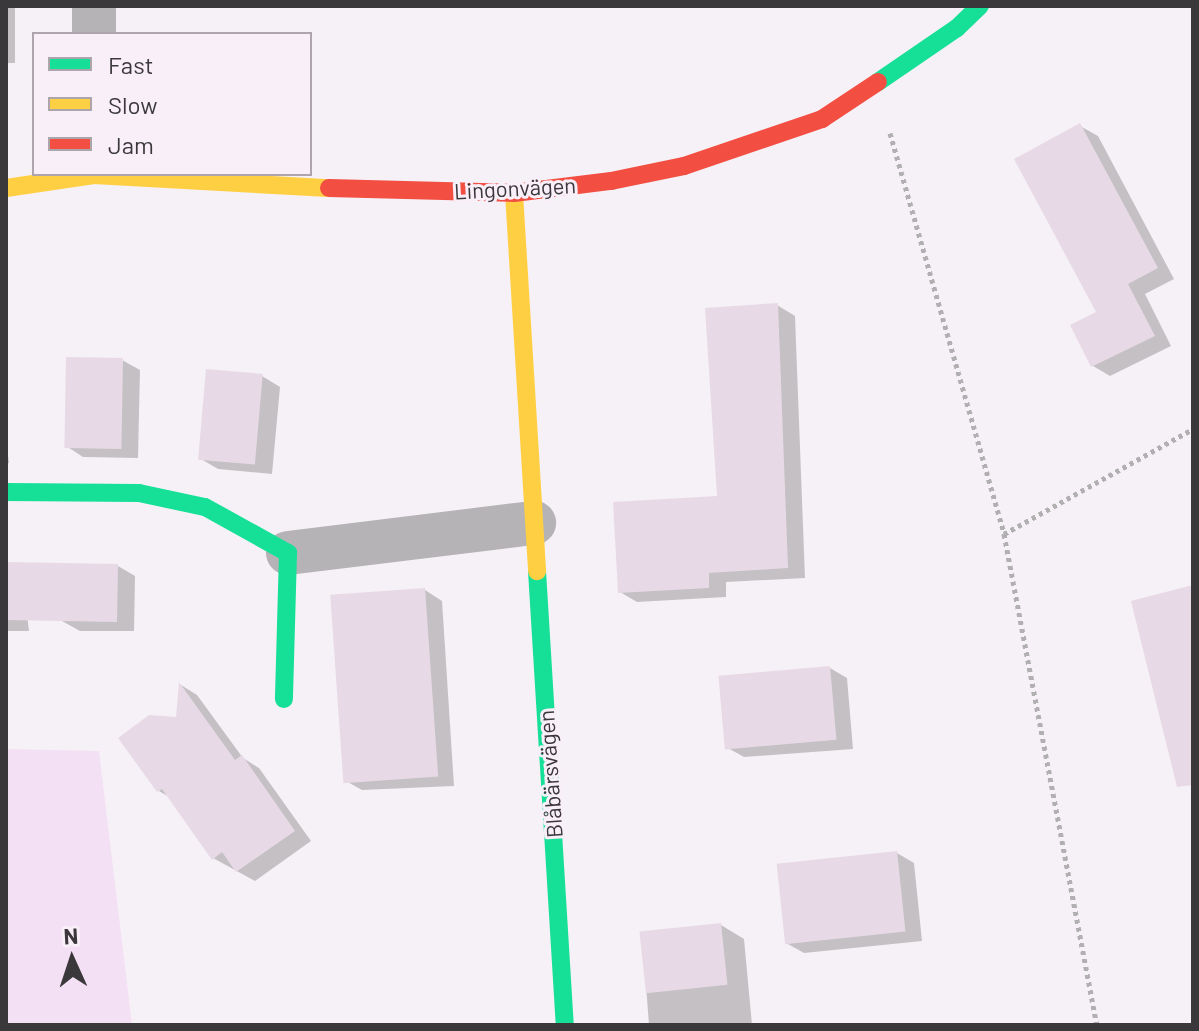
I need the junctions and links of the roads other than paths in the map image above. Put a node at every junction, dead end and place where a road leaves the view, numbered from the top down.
1 (94, 6) edge
2 (980, 6) edge
3 (94, 32) edge
4 (81, 176) edge
5 (138, 176) edge
6 (6, 188) edge
7 (514, 193) junction
8 (6, 492) edge
9 (534, 523) junction
10 (288, 553) junction
11 (284, 699) dead end
12 (565, 1025) edge

1 - 3 street
2 - 7 street, Lingonvägen
4 - 6 street, Lingonvägen
5 - 7 street, Lingonvägen
7 - 9 street, Blåbärsvägen
8 - 10 street
9 - 10 street
9 - 12 street, Blåbärsvägen
10 - 11 street

